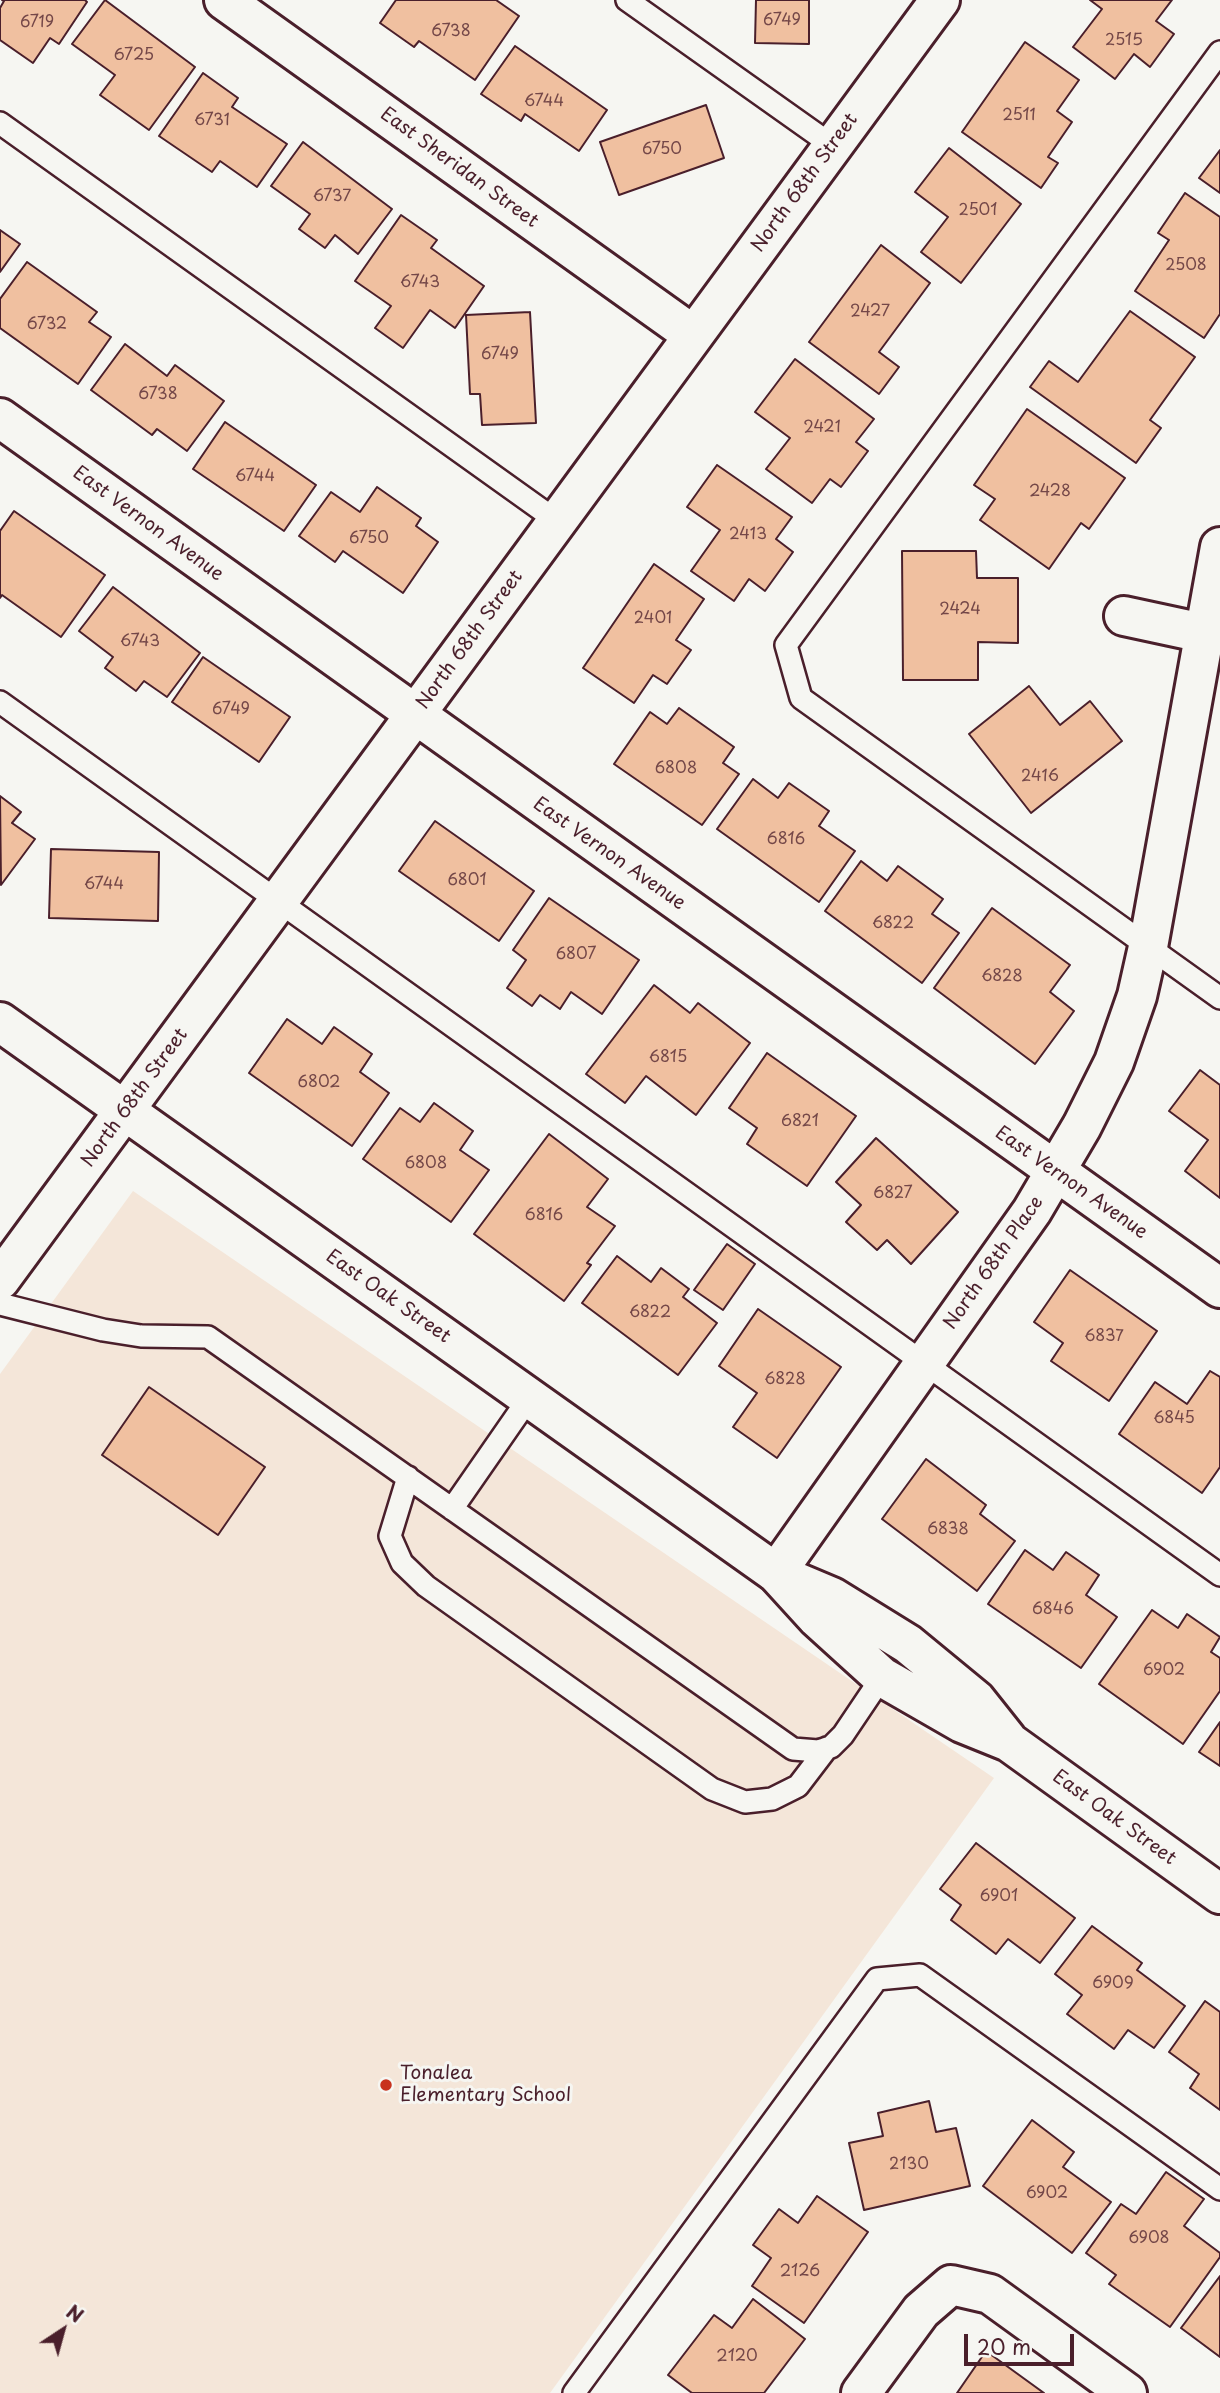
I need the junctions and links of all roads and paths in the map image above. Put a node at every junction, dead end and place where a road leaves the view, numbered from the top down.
1 (224, 0) edge
2 (628, 0) edge
3 (940, 0) edge
4 (1220, 52) edge
5 (0, 123) edge
6 (833, 146) junction
7 (693, 335) junction
8 (0, 418) edge
9 (557, 521) junction
10 (1220, 547) edge
11 (1124, 616) dead end
12 (1203, 633) junction
13 (0, 702) edge
14 (416, 716) junction
15 (280, 901) junction
16 (1148, 947) junction
17 (1220, 998) edge
18 (0, 1022) edge
19 (125, 1111) junction
20 (1056, 1172) junction
21 (0, 1280) edge
22 (1220, 1288) edge
23 (0, 1304) edge
24 (923, 1364) junction
25 (529, 1398) junction
26 (408, 1477) junction
27 (452, 1508) junction
28 (776, 1573) junction
29 (1220, 1575) edge
30 (882, 1677) junction
31 (1009, 1742) junction
32 (827, 1748) junction
33 (1220, 1894) edge
34 (1220, 2189) edge
35 (1124, 2392) edge
36 (574, 2393) edge
37 (861, 2393) edge

1 - 7 street, East Sheridan Street
2 - 6 lane
3 - 6 street, North 68th Street
4 - 16 lane
5 - 9 lane
6 - 7 street, North 68th Street
7 - 9 street, North 68th Street
8 - 14 street, East Vernon Avenue
9 - 14 street, North 68th Street
10 - 12 street, North 68th Place
11 - 12 street
12 - 16 street, North 68th Place
13 - 15 lane
14 - 15 street, North 68th Street
14 - 20 street, East Vernon Avenue
15 - 19 street, North 68th Street
15 - 24 lane
16 - 17 lane
16 - 20 street, North 68th Place
18 - 19 street, East Oak Street
19 - 21 street, North 68th Street
19 - 25 street, East Oak Street
20 - 22 street, East Vernon Avenue
20 - 24 street, North 68th Place
23 - 26 lane
24 - 28 street, North 68th Place
24 - 29 lane
25 - 27 lane
25 - 28 street, East Oak Street
26 - 27 lane
26 - 32 lane
27 - 32 lane
28 - 30 street, East Oak Street
28 - 31 street, East Oak Street
30 - 31 street, East Oak Street
30 - 32 lane
31 - 33 street, East Oak Street
34 - 36 lane
35 - 37 street

